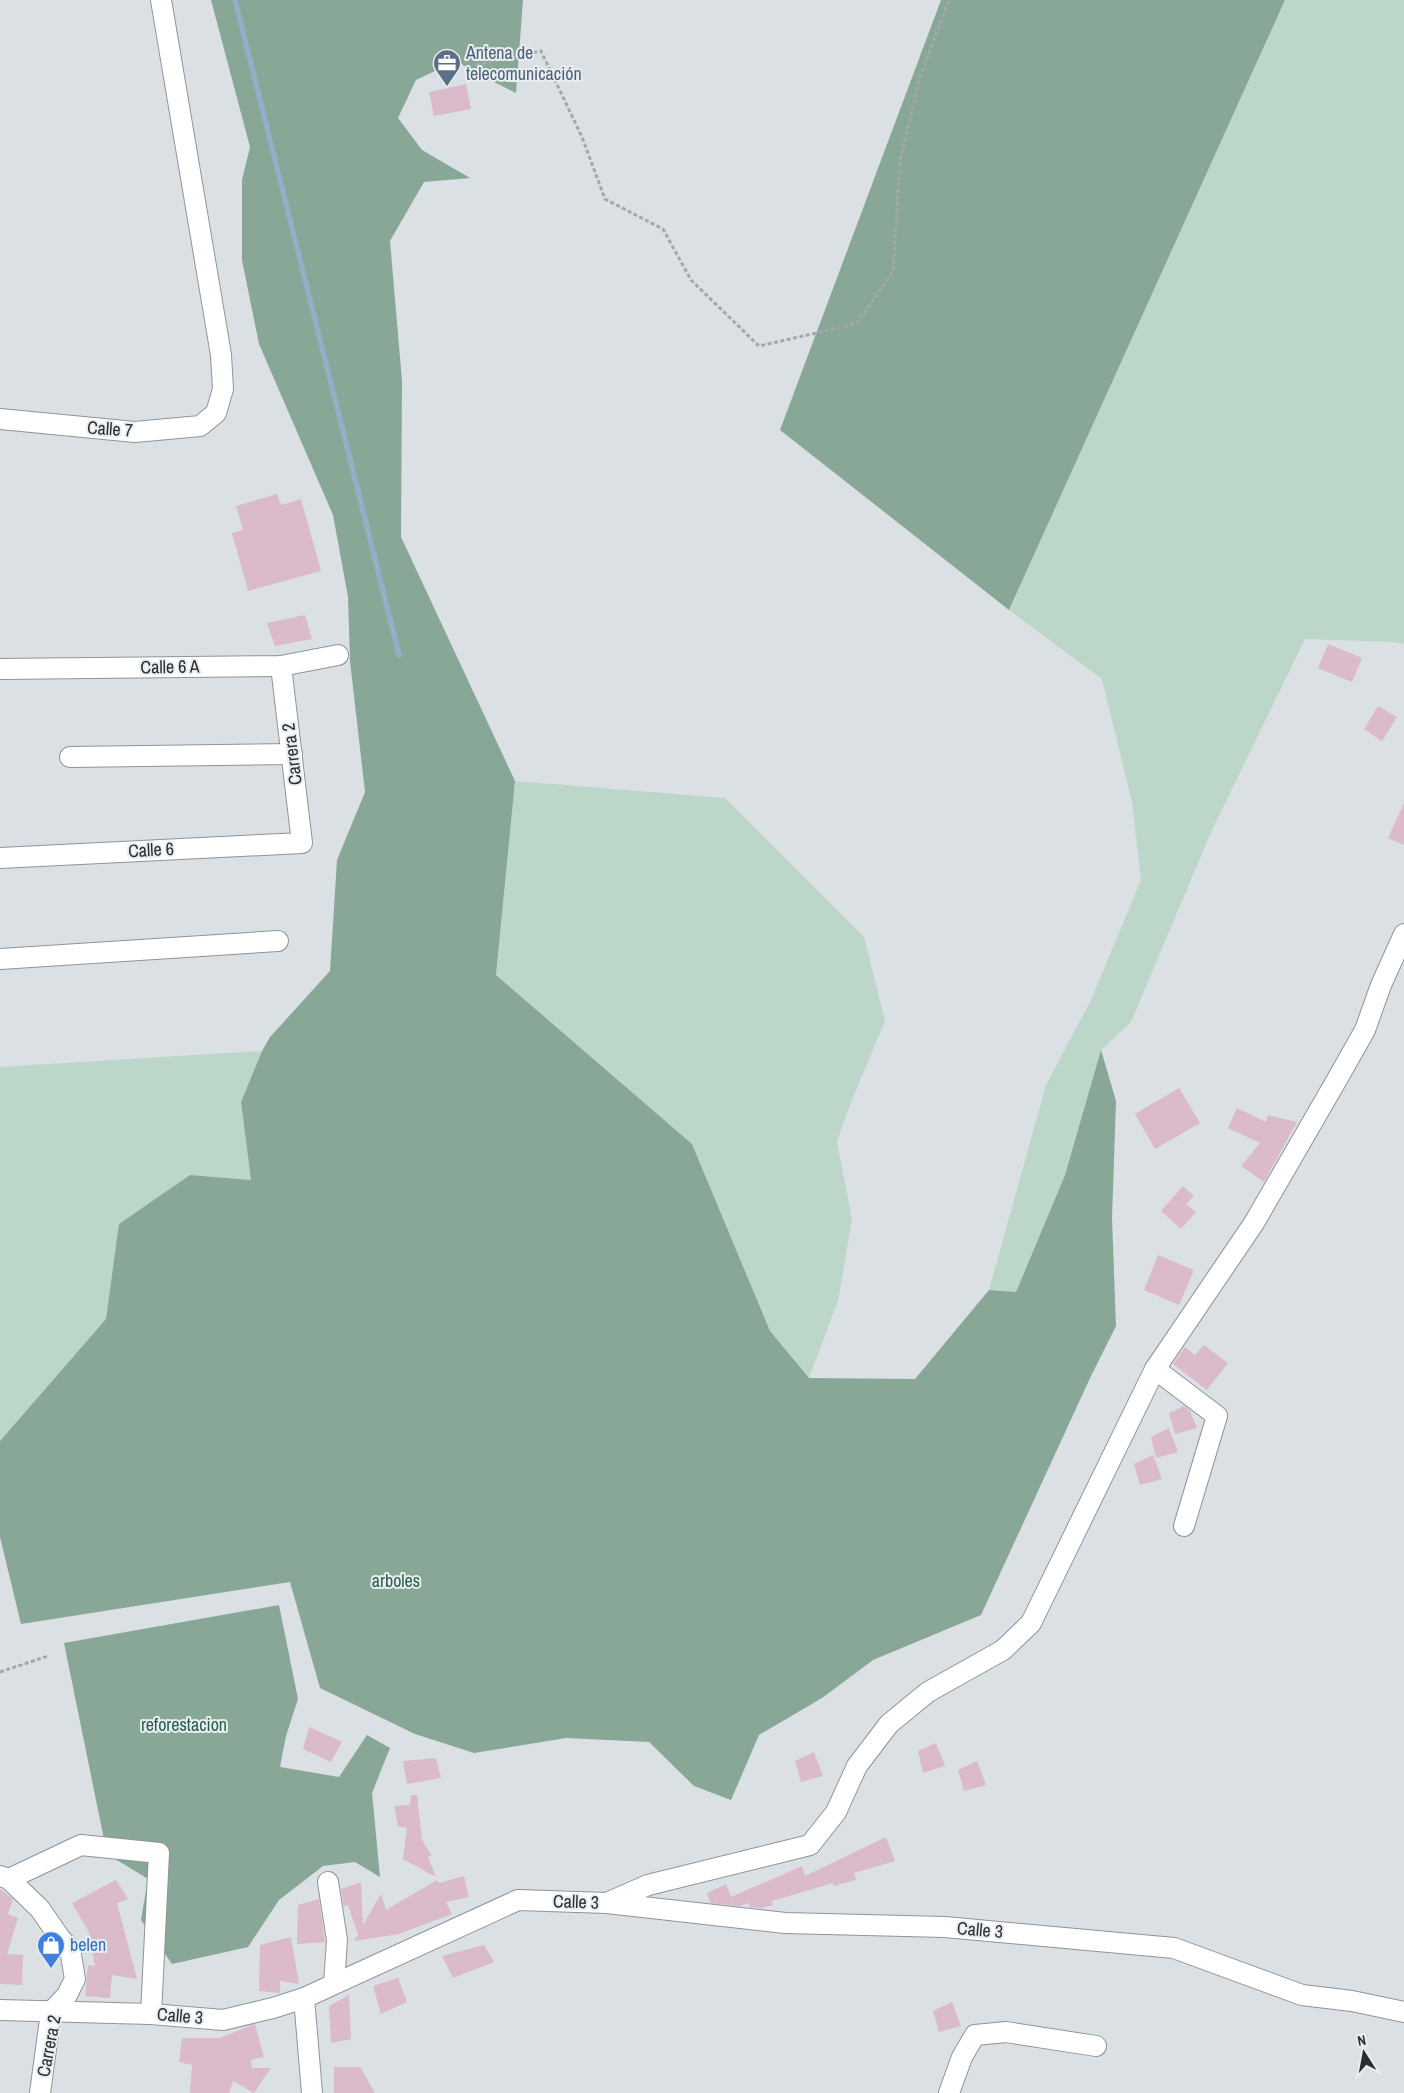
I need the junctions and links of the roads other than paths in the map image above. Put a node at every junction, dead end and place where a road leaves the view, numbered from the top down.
1 (161, 0) edge
2 (0, 420) edge
3 (338, 655) dead end
4 (281, 666) junction
5 (0, 669) edge
6 (292, 754) junction
7 (70, 757) dead end
8 (302, 843) joint
9 (0, 858) edge
10 (1404, 934) edge
11 (278, 941) dead end
12 (0, 959) edge
13 (1155, 1369) junction
14 (1184, 1526) dead end
15 (4, 1877) edge
16 (328, 1882) dead end
17 (607, 1903) junction
18 (334, 1984) junction
19 (304, 1998) junction
20 (0, 2010) edge
21 (52, 2012) junction
22 (1404, 2012) edge
23 (152, 2014) junction
24 (1096, 2046) dead end
25 (40, 2093) edge
26 (312, 2093) edge
27 (949, 2093) edge

1 - 2 street, Calle 7
3 - 4 street, Calle 6 A
4 - 5 street, Calle 6 A
4 - 6 street, Carrera 2
6 - 7 street
6 - 8 street, Carrera 2
8 - 9 street, Calle 6
10 - 13 street
11 - 12 street
13 - 14 street
13 - 17 street
15 - 21 street, Carrera 2
15 - 23 street
16 - 18 street
17 - 18 street, Calle 3
17 - 22 street, Calle 3
18 - 19 street, Calle 3
19 - 23 street, Calle 3
19 - 26 street
20 - 21 street, Calle 3
21 - 23 street, Calle 3
21 - 25 street, Carrera 2
24 - 27 street

